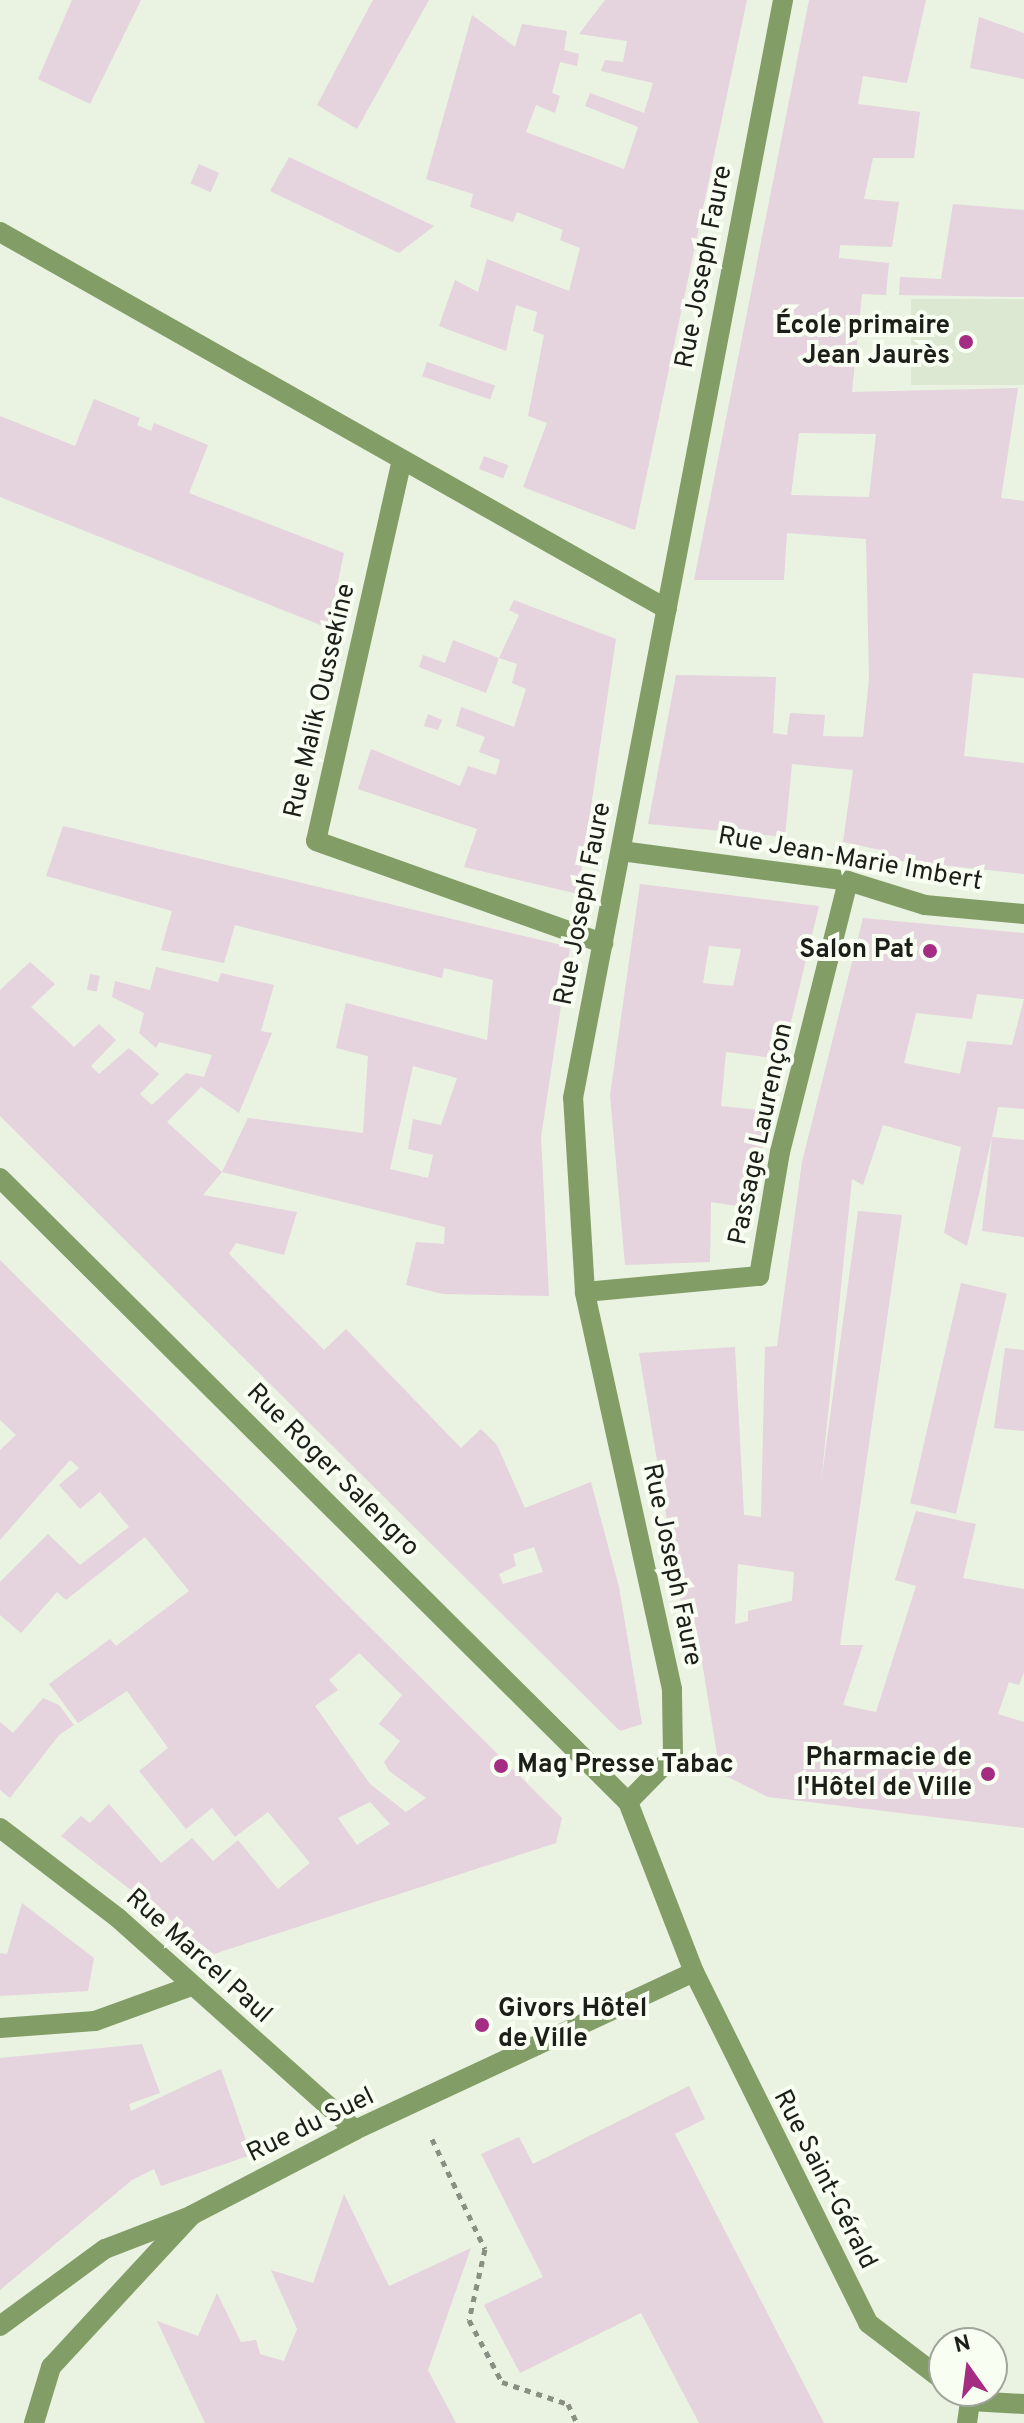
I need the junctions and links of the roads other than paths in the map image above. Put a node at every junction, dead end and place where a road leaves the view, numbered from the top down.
1 (783, 0) edge
2 (0, 232) edge
3 (401, 464) junction
4 (667, 609) junction
5 (621, 851) junction
6 (848, 881) junction
7 (1024, 914) edge
8 (603, 943) junction
9 (0, 1178) edge
10 (585, 1292) junction
11 (628, 1802) junction
12 (0, 1828) edge
13 (694, 1972) junction
14 (189, 1987) junction
15 (0, 2028) edge
16 (355, 2130) junction
17 (192, 2215) junction
18 (0, 2326) edge
19 (928, 2369) edge
20 (34, 2423) edge

1 - 4 street, Rue Joseph Faure
2 - 3 street
3 - 4 street
3 - 8 street, Rue Malik Oussekine
4 - 5 street, Rue Joseph Faure
5 - 6 street, Rue Jean-Marie Imbert
5 - 8 street, Rue Joseph Faure
6 - 7 street, Rue Jean-Marie Imbert
6 - 10 street, Passage Laurençon
8 - 10 street, Rue Joseph Faure
9 - 11 street, Rue Roger Salengro
10 - 11 street, Rue Joseph Faure
11 - 13 street, Rue Saint-Gérald
12 - 14 street, Rue Marcel Paul
13 - 16 street, Rue du Suel
13 - 19 street, Rue Saint-Gérald
14 - 15 street
14 - 16 street, Rue Marcel Paul
16 - 17 street, Rue du Suel
17 - 18 street
17 - 20 street, Rue du Suel

